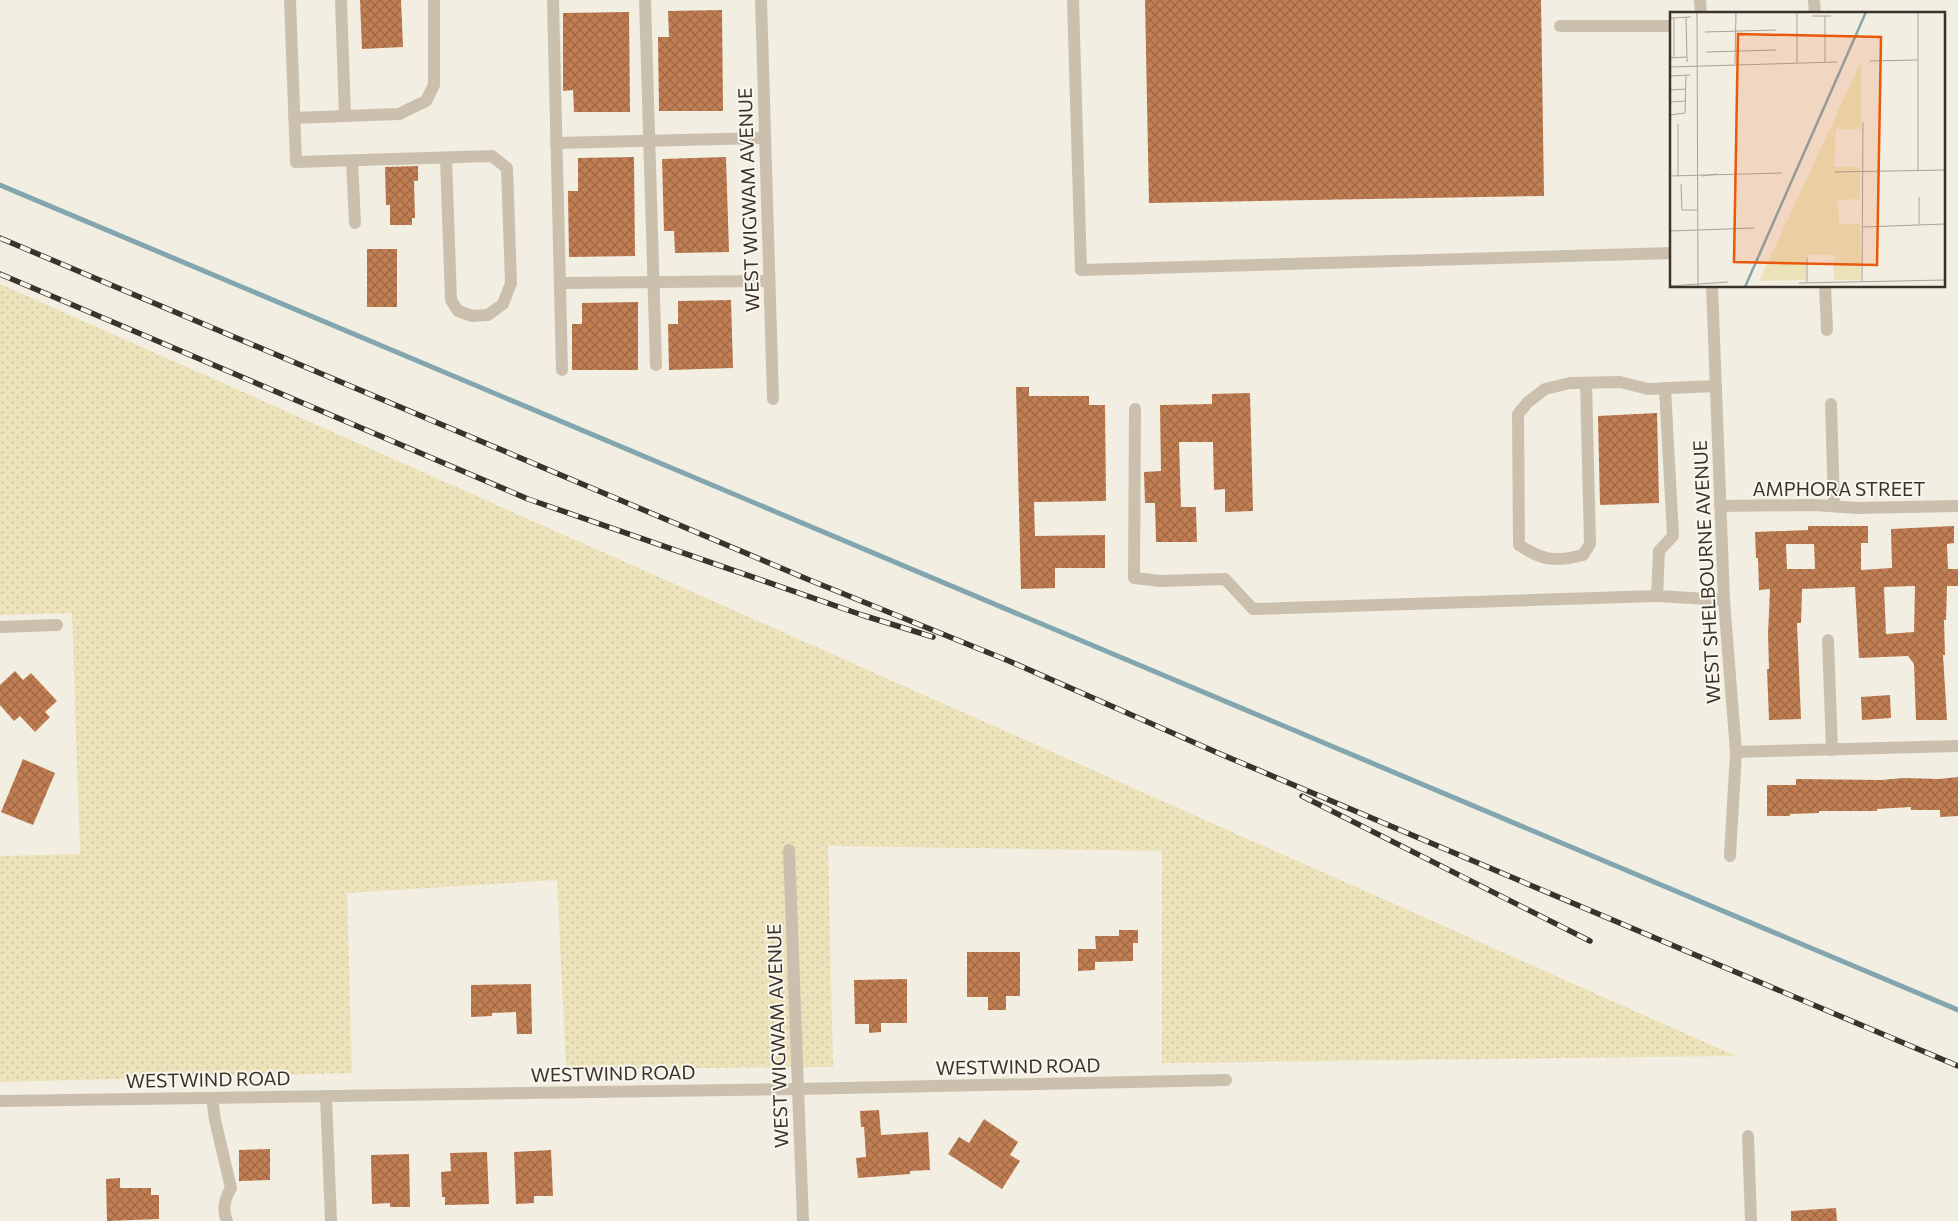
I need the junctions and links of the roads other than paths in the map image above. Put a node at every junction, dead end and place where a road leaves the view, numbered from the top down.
1 (290, 0) edge
2 (341, 0) edge
3 (434, 0) edge
4 (553, 0) edge
5 (645, 0) edge
6 (761, 0) edge
7 (1073, 0) edge
8 (1560, 26) dead end
9 (1670, 26) edge
10 (344, 116) junction
11 (294, 118) junction
12 (765, 138) junction
13 (648, 141) junction
14 (556, 143) junction
15 (446, 158) junction
16 (352, 161) junction
17 (355, 223) dead end
18 (1670, 253) edge
19 (770, 282) junction
20 (560, 283) junction
21 (654, 283) junction
22 (1712, 288) edge
23 (1826, 288) edge
24 (1827, 330) dead end
25 (656, 365) dead end
26 (562, 370) dead end
27 (1586, 383) junction
28 (1716, 386) junction
29 (1666, 388) junction
30 (773, 399) dead end
31 (1831, 404) dead end
32 (1135, 409) dead end
33 (1720, 506) junction
34 (1834, 506) junction
35 (1958, 506) edge
36 (1657, 596) junction
37 (1724, 600) junction
38 (57, 625) dead end
39 (0, 626) edge
40 (1828, 640) dead end
41 (1958, 746) edge
42 (1832, 750) junction
43 (1736, 752) junction
44 (789, 850) dead end
45 (1730, 856) dead end
46 (1226, 1080) dead end
47 (797, 1089) junction
48 (326, 1096) junction
49 (212, 1098) junction
50 (0, 1101) edge
51 (1748, 1136) dead end
52 (227, 1221) edge
53 (331, 1221) edge
54 (803, 1221) edge
55 (1751, 1221) edge

1 - 11 street
2 - 10 street
3 - 10 street
4 - 14 street
5 - 13 street
6 - 12 street, WEST WIGWAM AVENUE
7 - 18 street
8 - 9 street
10 - 11 street
11 - 16 street
12 - 13 street
12 - 19 street, WEST WIGWAM AVENUE
13 - 14 street
13 - 21 street
14 - 20 street
15 - 15 street
15 - 16 street
16 - 17 street
19 - 21 street
19 - 30 street, WEST WIGWAM AVENUE
20 - 21 street
20 - 26 street
21 - 25 street
22 - 28 street, WEST SHELBOURNE AVENUE
23 - 24 street
27 - 27 street
27 - 29 street
28 - 29 street
28 - 33 street, WEST SHELBOURNE AVENUE
29 - 36 street
31 - 34 street
32 - 36 street
33 - 34 street, AMPHORA STREET
33 - 37 street, WEST SHELBOURNE AVENUE
34 - 35 street, AMPHORA STREET
36 - 37 street
37 - 43 street, WEST SHELBOURNE AVENUE
38 - 39 street
40 - 42 street
41 - 42 street
42 - 43 street
43 - 45 street, WEST SHELBOURNE AVENUE
44 - 47 street, WEST WIGWAM AVENUE
46 - 47 street, WESTWIND ROAD
47 - 48 street, WESTWIND ROAD
47 - 54 street, WEST WIGWAM AVENUE
48 - 49 street, WESTWIND ROAD
48 - 53 street
49 - 50 street, WESTWIND ROAD
49 - 52 street
51 - 55 street

